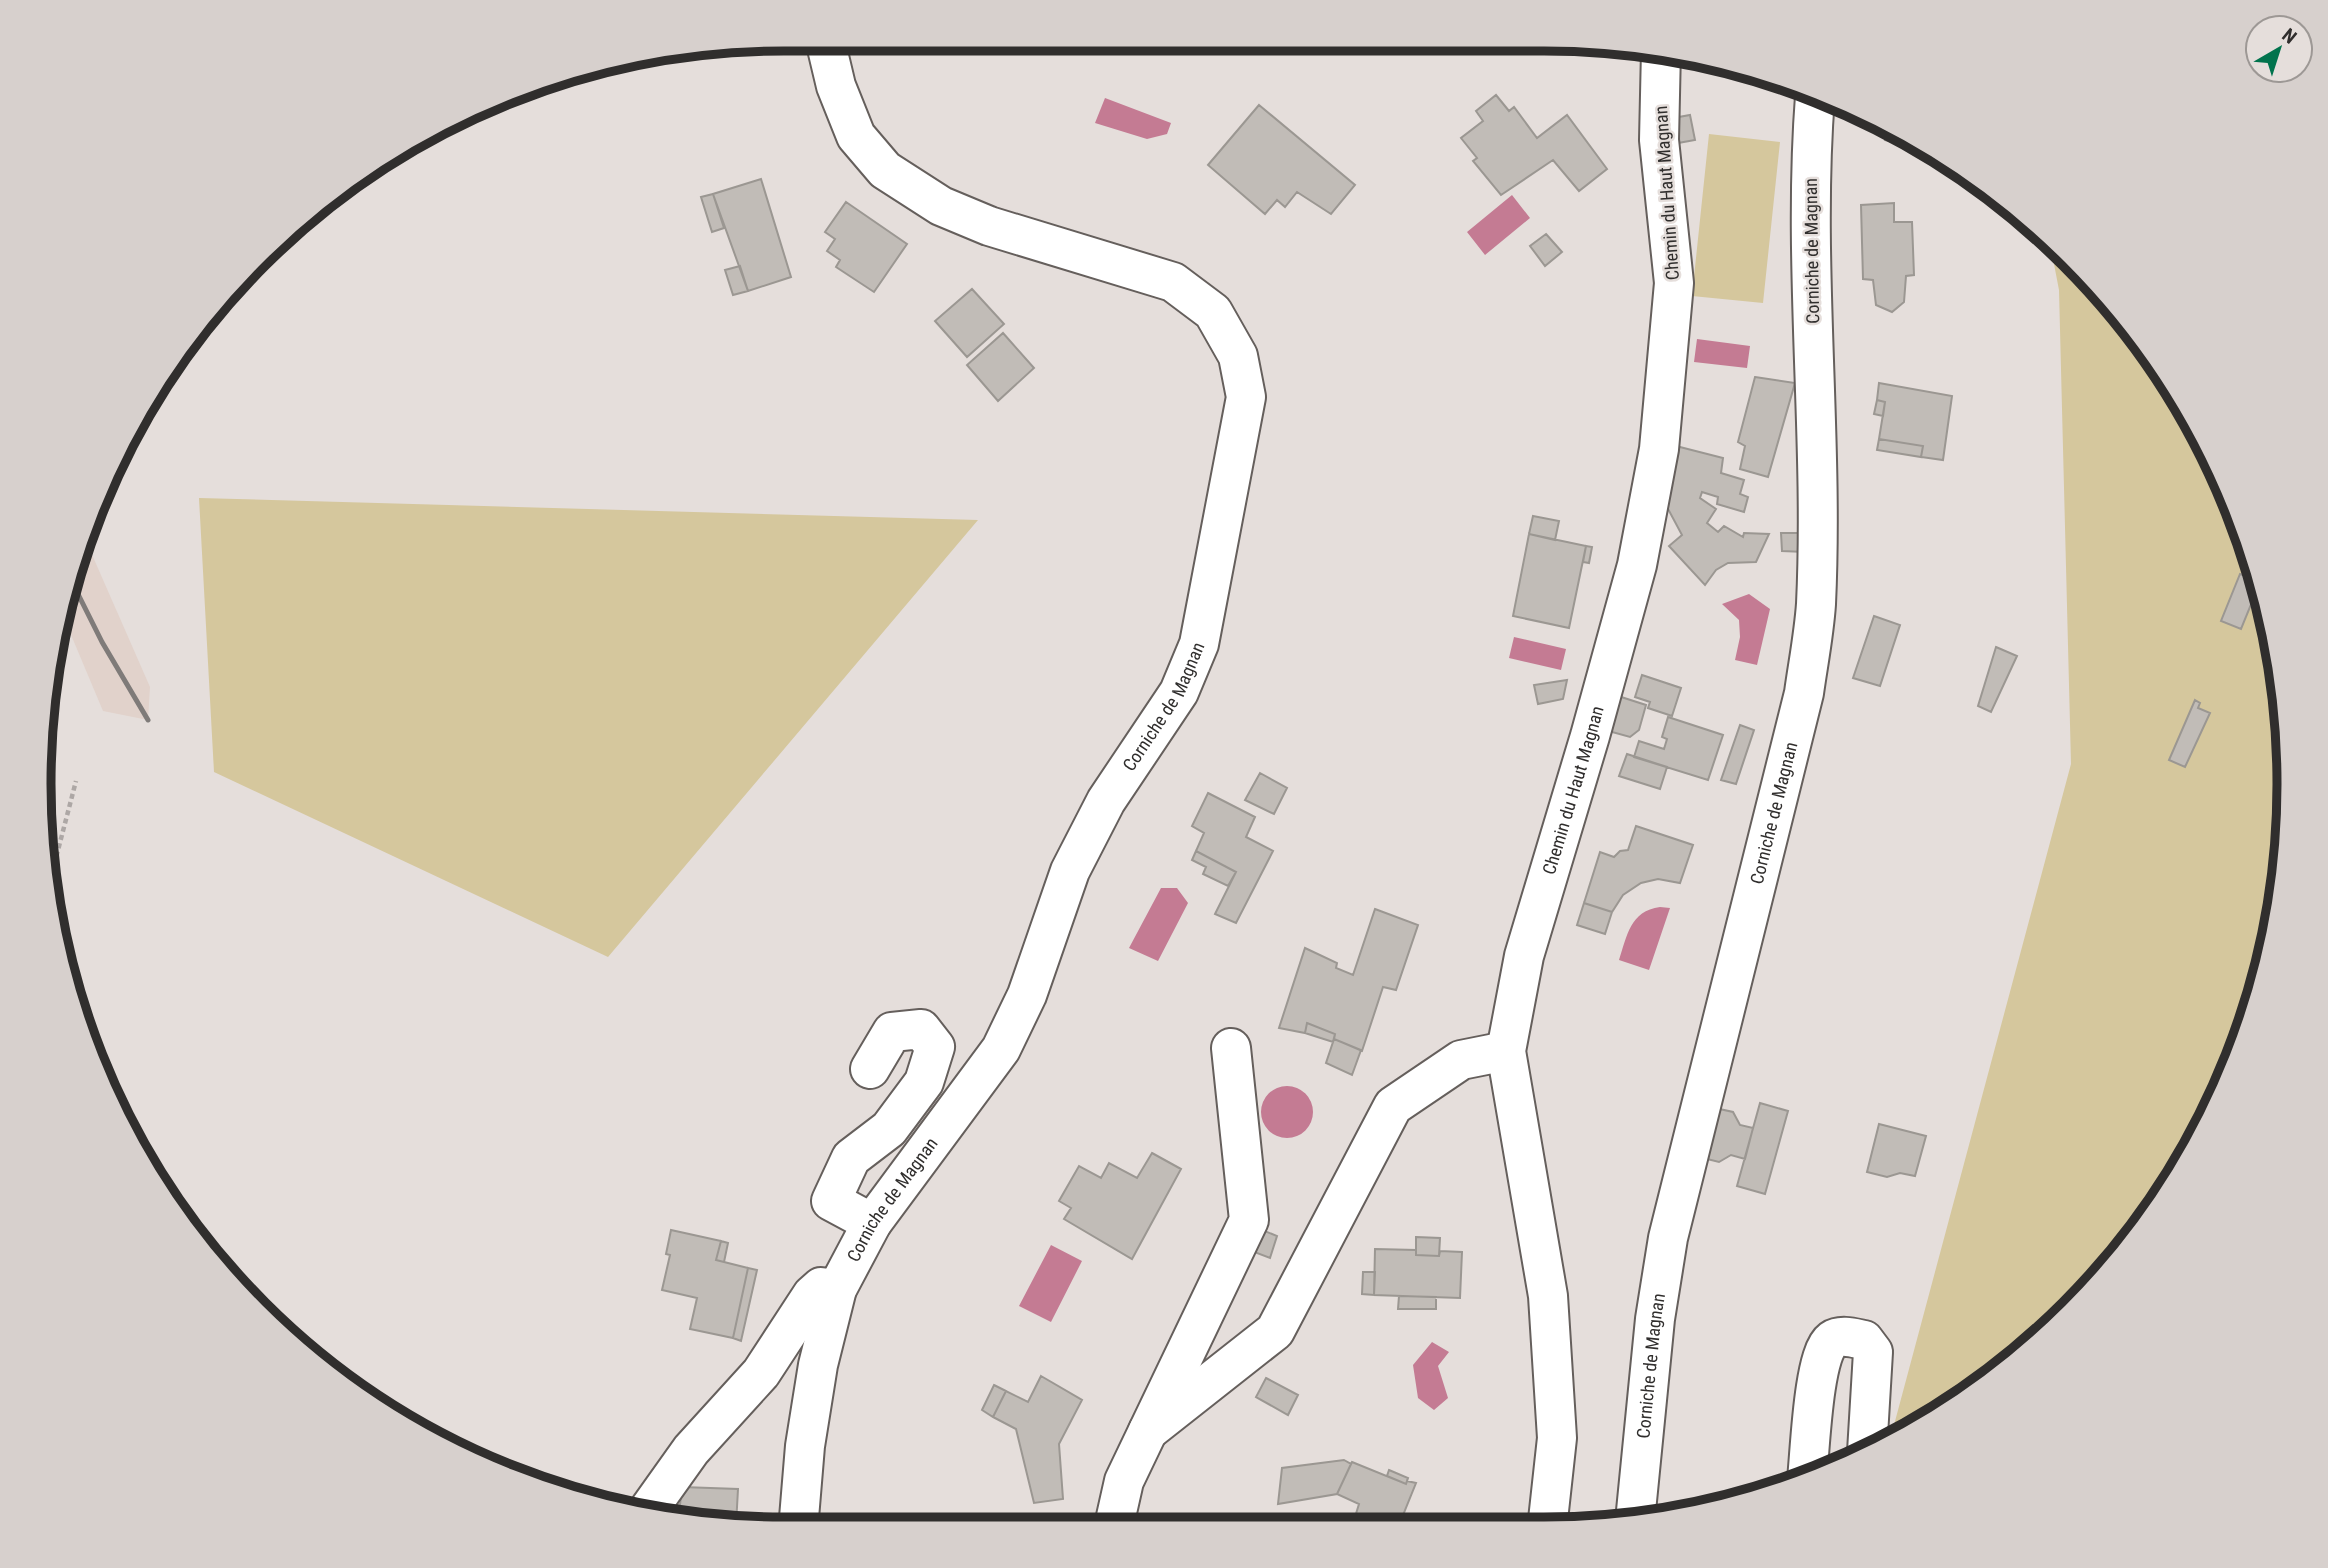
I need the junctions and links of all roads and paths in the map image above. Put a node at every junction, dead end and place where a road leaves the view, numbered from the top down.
1 (828, 51) edge
2 (1661, 61) edge
3 (1814, 103) edge
4 (76, 781) dead end
5 (55, 861) edge
6 (1231, 1048) dead end
7 (1506, 1051) junction
8 (870, 1069) dead end
9 (872, 1223) junction
10 (837, 1289) junction
11 (1147, 1431) junction
12 (1868, 1442) edge
13 (1808, 1467) edge
14 (652, 1505) edge
15 (1636, 1511) edge
16 (799, 1517) edge
17 (1116, 1517) edge
18 (1548, 1517) edge

1 - 9 street, Corniche de Magnan
2 - 7 street, Chemin du Haut Magnan
3 - 15 street, Corniche de Magnan
4 - 5 path
6 - 11 street
7 - 11 street
7 - 18 street, Chemin du Haut Magnan
8 - 9 street
9 - 10 street, Corniche de Magnan
10 - 14 street
10 - 16 street, Corniche de Magnan
11 - 17 street
12 - 13 street

